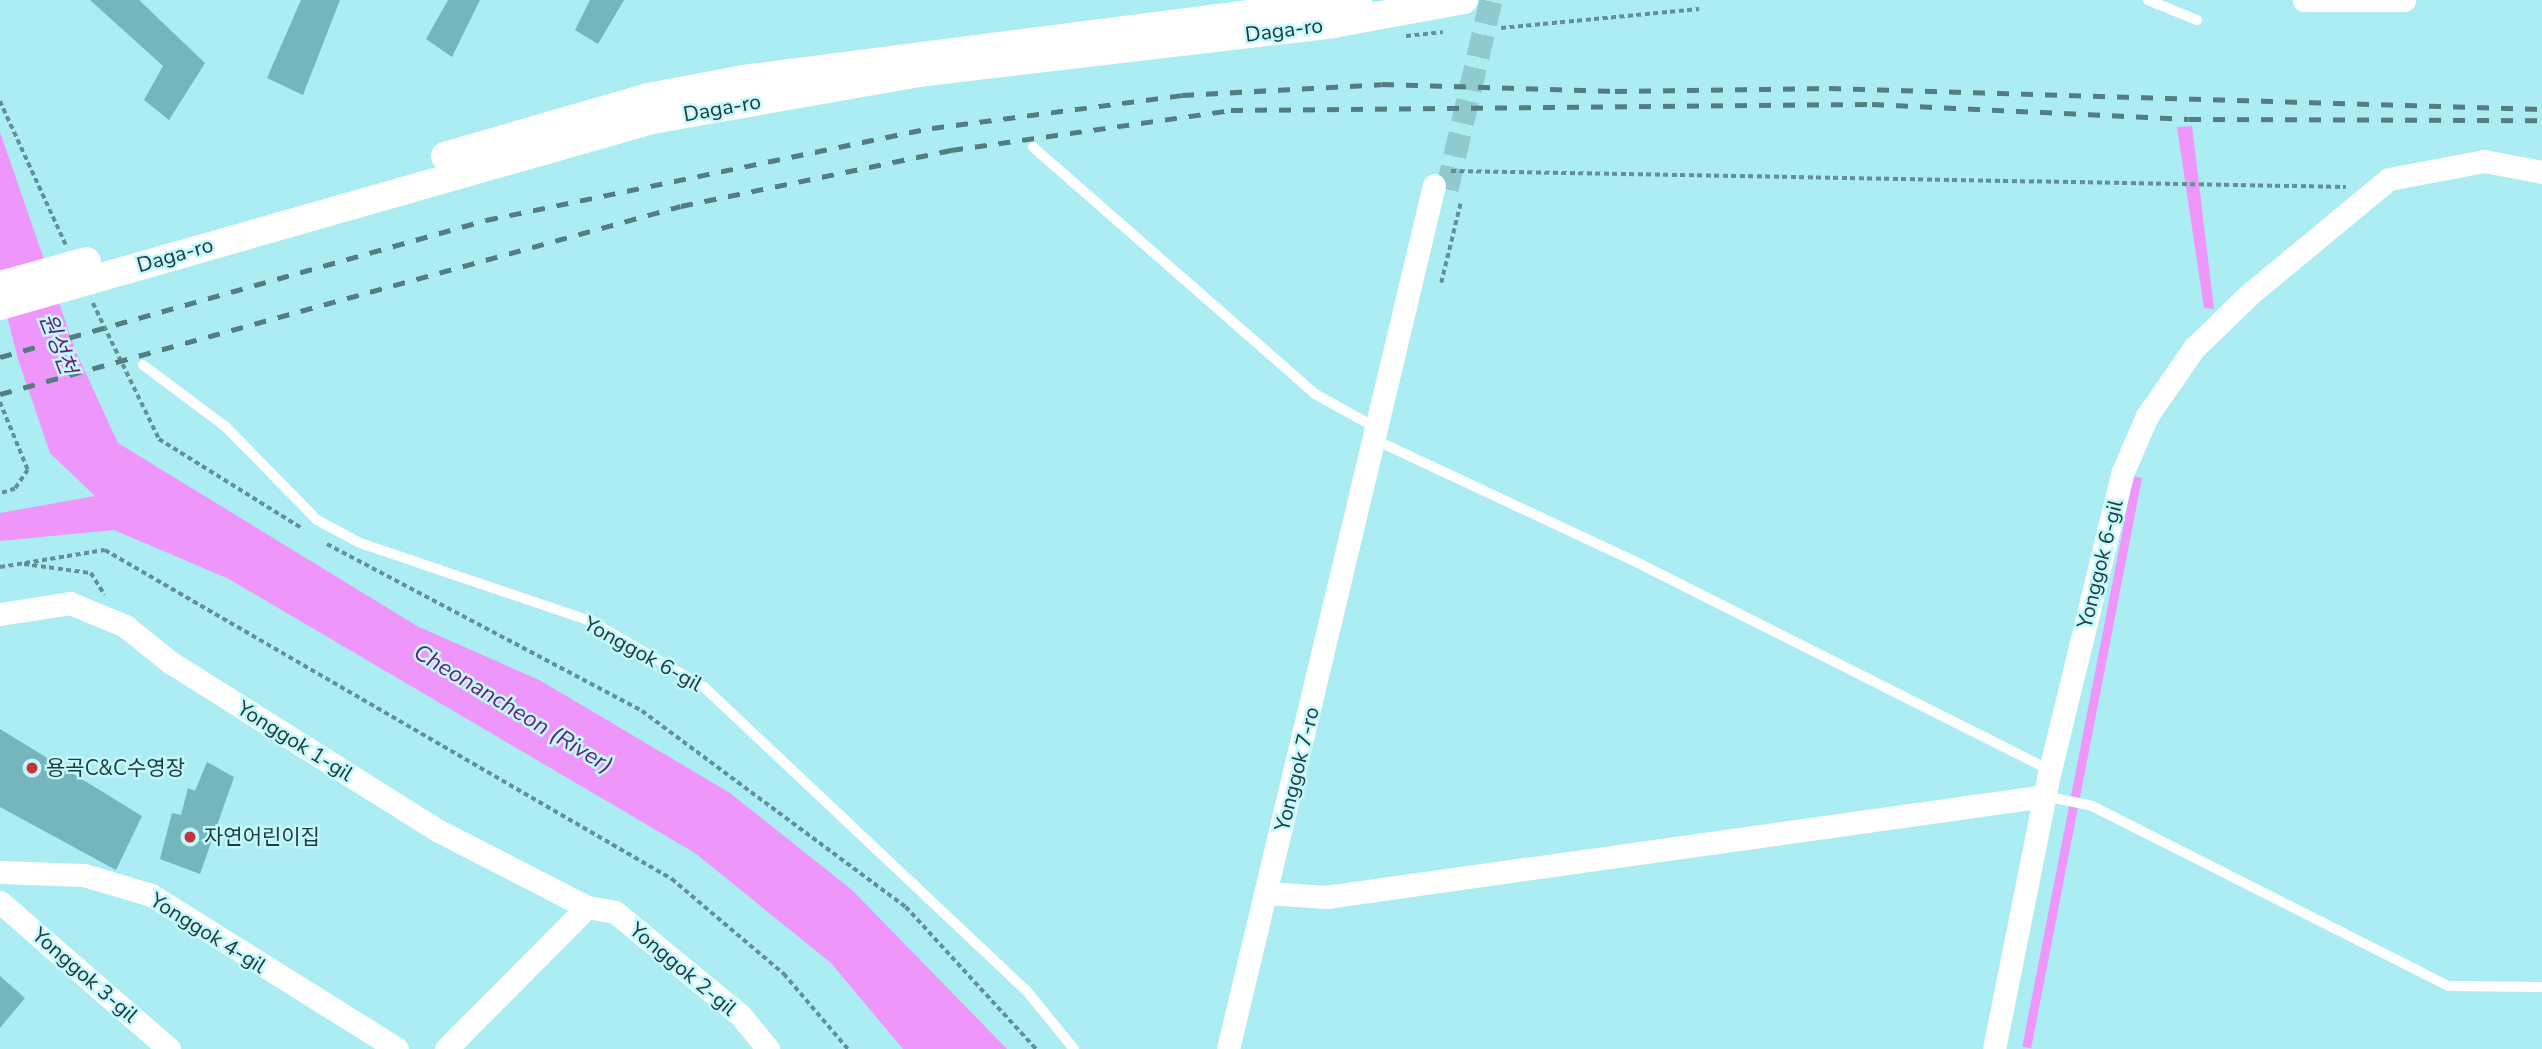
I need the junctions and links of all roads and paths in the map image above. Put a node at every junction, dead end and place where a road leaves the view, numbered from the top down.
1 (1359, 0) edge
2 (1478, 0) edge
3 (2148, 0) edge
4 (2304, 0) edge
5 (2404, 0) edge
6 (1456, 2) edge
7 (1699, 9) dead end
8 (2197, 20) dead end
9 (1501, 28) dead end
10 (1443, 32) dead end
11 (1397, 37) dead end
12 (0, 101) edge
13 (1033, 147) dead end
14 (2542, 172) edge
15 (2384, 183) junction
16 (1447, 187) junction
17 (71, 256) dead end
18 (122, 261) junction
19 (1441, 283) dead end
20 (0, 285) edge
21 (89, 293) dead end
22 (0, 306) edge
23 (143, 365) dead end
24 (0, 402) edge
25 (1379, 435) junction
26 (0, 494) edge
27 (311, 534) dead end
28 (323, 541) dead end
29 (0, 567) edge
30 (0, 614) edge
31 (2050, 771) junction
32 (2052, 798) junction
33 (0, 872) edge
34 (1267, 893) junction
35 (0, 902) edge
36 (587, 907) junction
37 (2542, 987) edge
38 (169, 1049) edge
39 (397, 1049) edge
40 (446, 1049) edge
41 (768, 1049) edge
42 (848, 1049) edge
43 (1036, 1049) edge
44 (1074, 1049) edge
45 (1228, 1049) edge
46 (1994, 1049) edge

1 - 18 street, Daga-ro
2 - 6 street, Daga-ro
3 - 8 lane
4 - 5 street
6 - 18 street, Daga-ro
7 - 9 path
10 - 11 path
12 - 17 path
13 - 25 lane
14 - 15 street
15 - 16 path
15 - 31 street, Yonggok 6-gil
16 - 19 path
16 - 25 street, Yonggok 7-ro
18 - 20 street, Daga-ro
18 - 22 street, Daga-ro
21 - 27 path
23 - 44 lane, Yonggok 6-gil
24 - 26 path
25 - 31 lane
25 - 34 street, Yonggok 7-ro
28 - 43 path
29 - 42 path
30 - 36 street, Yonggok 1-gil
31 - 32 street, Yonggok 6-gil
32 - 34 street
32 - 37 lane
32 - 46 street, Yonggok 6-gil
33 - 39 street, Yonggok 4-gil
34 - 45 street, Yonggok 7-ro
35 - 38 street, Yonggok 3-gil
36 - 40 street
36 - 41 street, Yonggok 2-gil

